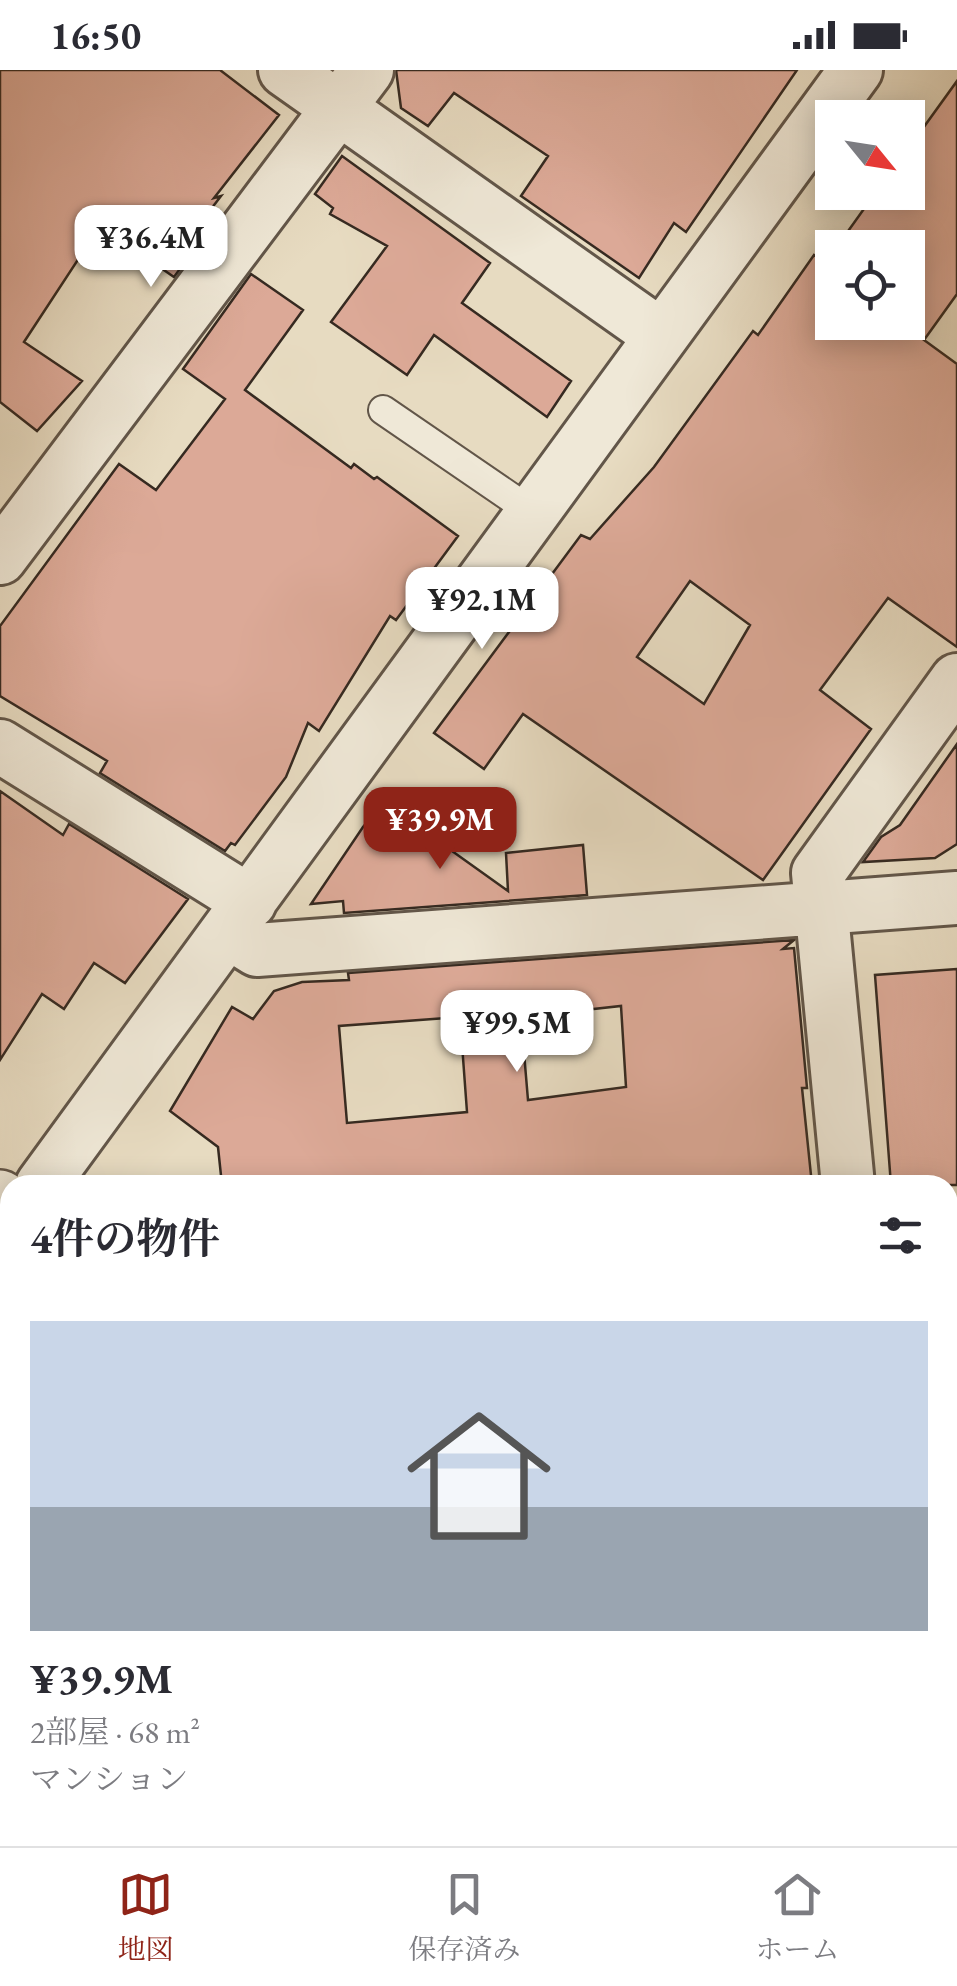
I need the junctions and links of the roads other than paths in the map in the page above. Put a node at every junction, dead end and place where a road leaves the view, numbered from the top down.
1 (285, 70) edge
2 (856, 70) edge
3 (353, 90) edge
4 (660, 334) junction
5 (383, 410) dead end
6 (532, 512) junction
7 (0, 558) edge
8 (957, 680) edge
9 (0, 746) edge
10 (957, 898) edge
11 (822, 908) junction
12 (239, 917) junction
13 (49, 1175) edge
14 (847, 1175) edge

1 - 3 street
2 - 4 street
3 - 4 street
3 - 7 street
4 - 6 street
5 - 6 lane
6 - 12 street
8 - 11 street
9 - 12 street
10 - 11 street
11 - 12 street
11 - 14 street
12 - 13 street

